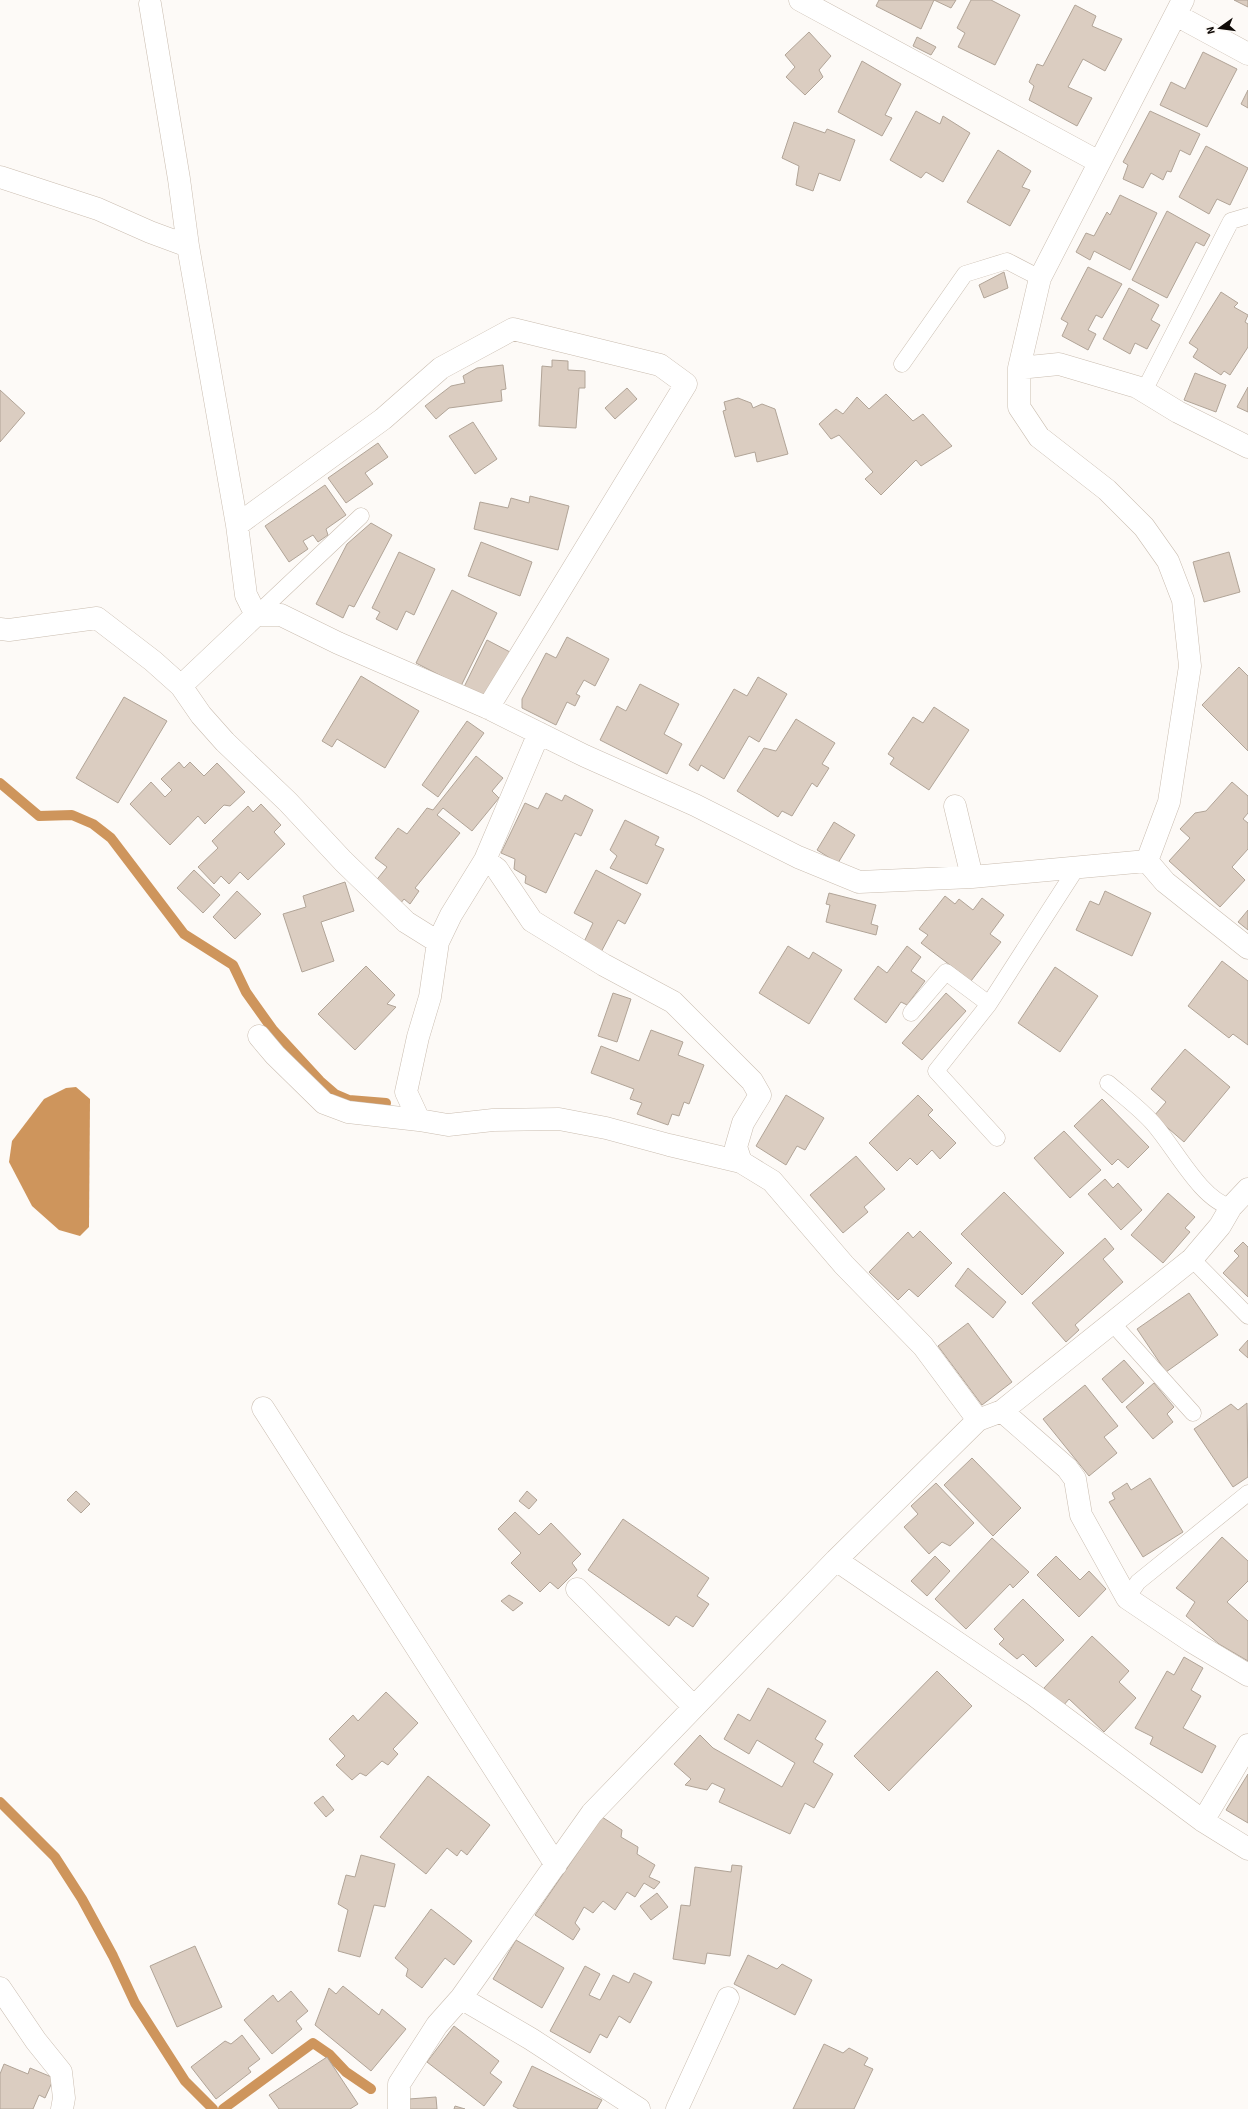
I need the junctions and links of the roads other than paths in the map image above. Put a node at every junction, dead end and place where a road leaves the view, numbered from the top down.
1 (800, 0) edge
2 (150, 4) dead end
3 (1180, 8) edge
4 (1248, 54) edge
5 (1099, 162) junction
6 (0, 177) edge
7 (1248, 216) edge
8 (188, 246) junction
9 (1040, 278) junction
10 (902, 364) dead end
11 (1019, 368) junction
12 (1144, 391) junction
13 (1248, 447) edge
14 (361, 516) dead end
15 (237, 525) junction
16 (256, 614) junction
17 (0, 629) edge
18 (181, 686) junction
19 (488, 708) junction
20 (539, 733) junction
21 (955, 806) dead end
22 (485, 860) junction
23 (1147, 861) junction
24 (1076, 869) junction
25 (972, 877) junction
26 (438, 942) junction
27 (1248, 948) edge
28 (989, 1004) junction
29 (911, 1013) dead end
30 (259, 1036) dead end
31 (1108, 1082) dead end
32 (420, 1120) junction
33 (997, 1138) dead end
34 (741, 1162) junction
35 (1248, 1190) edge
36 (1231, 1207) junction
37 (1192, 1259) junction
38 (1248, 1316) edge
39 (1113, 1324) junction
40 (263, 1408) dead end
41 (1002, 1412) junction
42 (1192, 1413) dead end
43 (978, 1420) junction
44 (1248, 1494) edge
45 (836, 1560) junction
46 (577, 1589) dead end
47 (1127, 1598) junction
48 (1248, 1675) edge
49 (694, 1707) junction
50 (1248, 1745) edge
51 (1202, 1821) junction
52 (1248, 1850) edge
53 (556, 1865) junction
54 (0, 1988) edge
55 (461, 1998) junction
56 (728, 1998) dead end
57 (62, 2109) edge
58 (399, 2109) edge
59 (639, 2109) edge
60 (677, 2109) edge

1 - 5 street
2 - 8 street
3 - 4 street
3 - 5 street
5 - 9 street
6 - 8 street
7 - 12 lane
8 - 15 street
9 - 10 lane
9 - 11 street
11 - 12 street
11 - 23 street
12 - 13 street
14 - 16 lane
15 - 16 street
15 - 19 street
16 - 18 street
16 - 19 street
17 - 18 street
18 - 26 street
19 - 20 street
20 - 22 street
20 - 25 street
21 - 25 street
22 - 26 street
22 - 34 street
23 - 24 street
23 - 27 street
24 - 25 street
24 - 28 lane
26 - 32 street
28 - 29 lane
28 - 33 lane
30 - 32 street
31 - 36 lane
32 - 34 street
34 - 43 street
35 - 36 street
36 - 37 street
37 - 38 lane
37 - 39 street
39 - 41 street
39 - 42 lane
40 - 53 street
41 - 43 street
41 - 47 street
43 - 45 street
44 - 47 lane
45 - 49 street
45 - 51 street
46 - 49 street
47 - 48 street
49 - 53 street
50 - 51 street
51 - 52 street
53 - 55 street
54 - 57 street
55 - 58 street
55 - 59 street
56 - 60 street

